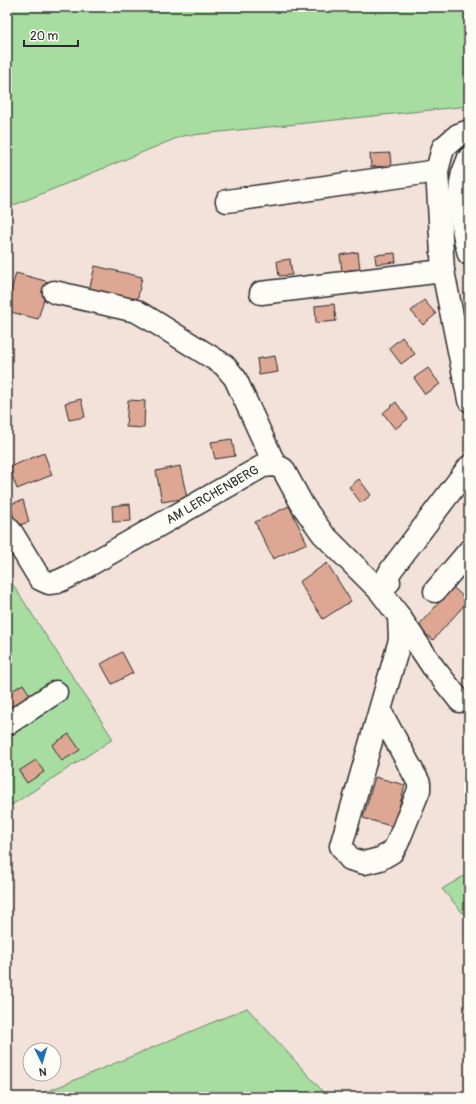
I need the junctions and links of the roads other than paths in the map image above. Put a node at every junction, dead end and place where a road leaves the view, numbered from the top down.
1 (469, 131) edge
2 (469, 158) edge
3 (437, 171) junction
4 (227, 201) dead end
5 (469, 254) edge
6 (443, 271) junction
7 (54, 292) dead end
8 (261, 293) dead end
9 (469, 400) edge
10 (275, 465) junction
11 (469, 467) edge
12 (469, 482) edge
13 (7, 527) edge
14 (469, 551) edge
15 (380, 591) junction
16 (435, 591) dead end
17 (399, 616) junction
18 (56, 692) dead end
19 (460, 701) dead end
20 (380, 711) junction
21 (7, 724) edge

1 - 3 street
2 - 5 street
3 - 4 street
3 - 6 street
6 - 8 street
6 - 9 street
7 - 10 street
10 - 13 street, AM LERCHENBERG
10 - 15 street, AM LERCHENBERG
11 - 15 street
12 - 15 street
14 - 16 street
15 - 17 street, AM LERCHENBERG
17 - 19 street, AM LERCHENBERG
17 - 20 street
18 - 21 street
20 - 20 street

